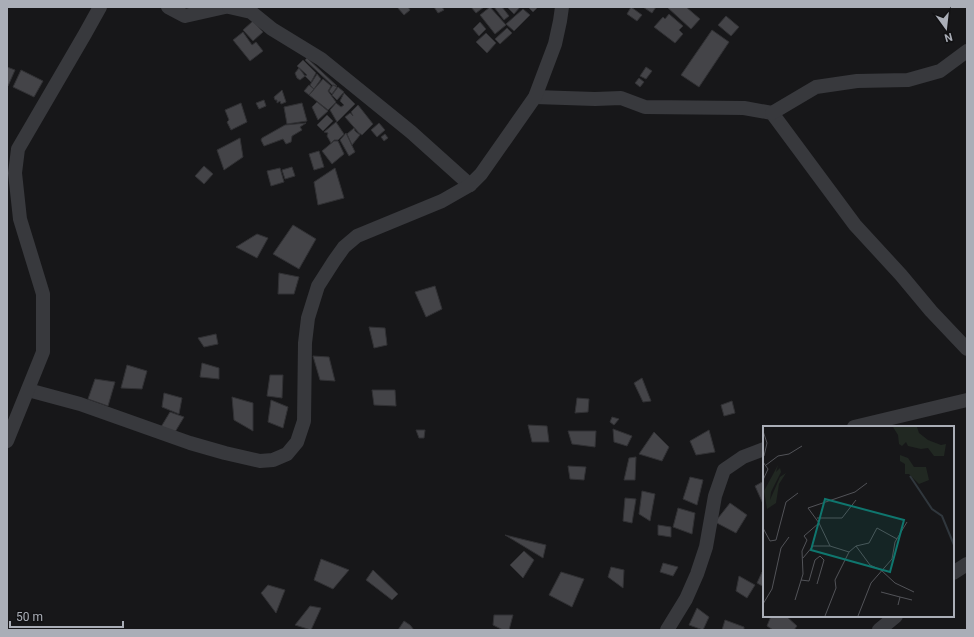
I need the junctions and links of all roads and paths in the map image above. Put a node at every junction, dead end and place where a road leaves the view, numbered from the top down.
1 (100, 7) edge
2 (168, 7) edge
3 (225, 7) edge
4 (229, 7) edge
5 (562, 7) edge
6 (967, 52) edge
7 (535, 97) junction
8 (772, 113) junction
9 (470, 185) junction
10 (965, 345) edge
11 (28, 390) junction
12 (967, 400) edge
13 (858, 426) edge
14 (7, 441) edge
15 (763, 449) edge
16 (967, 564) edge
17 (954, 572) edge
18 (895, 617) edge
19 (667, 630) edge
20 (880, 630) edge

1 - 11 street
2 - 3 street
4 - 9 street
5 - 7 street
6 - 8 street
7 - 8 street
7 - 9 street
8 - 10 street
9 - 11 street
11 - 14 street
12 - 13 street
15 - 19 street
16 - 17 street
18 - 20 street

